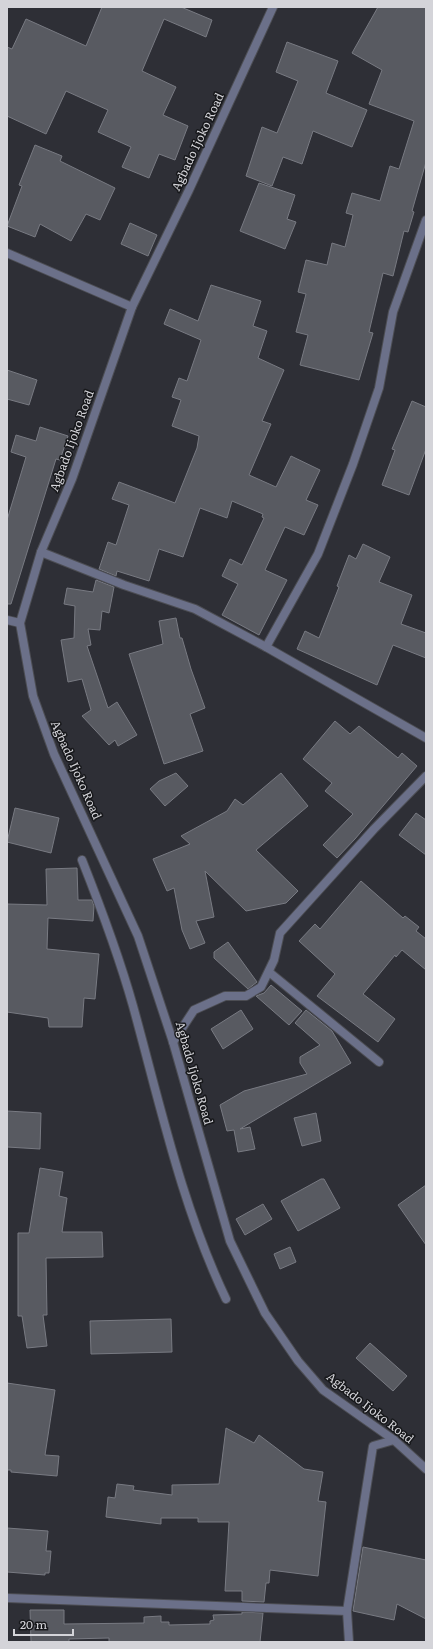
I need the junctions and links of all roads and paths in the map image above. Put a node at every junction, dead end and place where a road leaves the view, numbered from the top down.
1 (273, 7) edge
2 (426, 220) edge
3 (7, 254) edge
4 (132, 307) junction
5 (41, 552) junction
6 (7, 620) edge
7 (20, 623) junction
8 (266, 647) junction
9 (426, 738) edge
10 (426, 776) edge
11 (82, 860) dead end
12 (269, 972) junction
13 (173, 1042) junction
14 (379, 1062) dead end
15 (226, 1299) dead end
16 (394, 1440) junction
17 (426, 1469) edge
18 (7, 1598) edge
19 (347, 1611) junction
20 (349, 1642) edge

1 - 4 street, Agbado Ijoko Road
2 - 8 street
3 - 4 street
4 - 5 street, Agbado Ijoko Road
5 - 7 street, Agbado Ijoko Road
5 - 8 street
6 - 7 street
7 - 13 street, Agbado Ijoko Road
8 - 9 street
10 - 12 street
11 - 15 street
12 - 13 street
12 - 14 street
13 - 16 street, Agbado Ijoko Road
16 - 17 street, Agbado Ijoko Road
16 - 19 street
18 - 19 street
19 - 20 street

